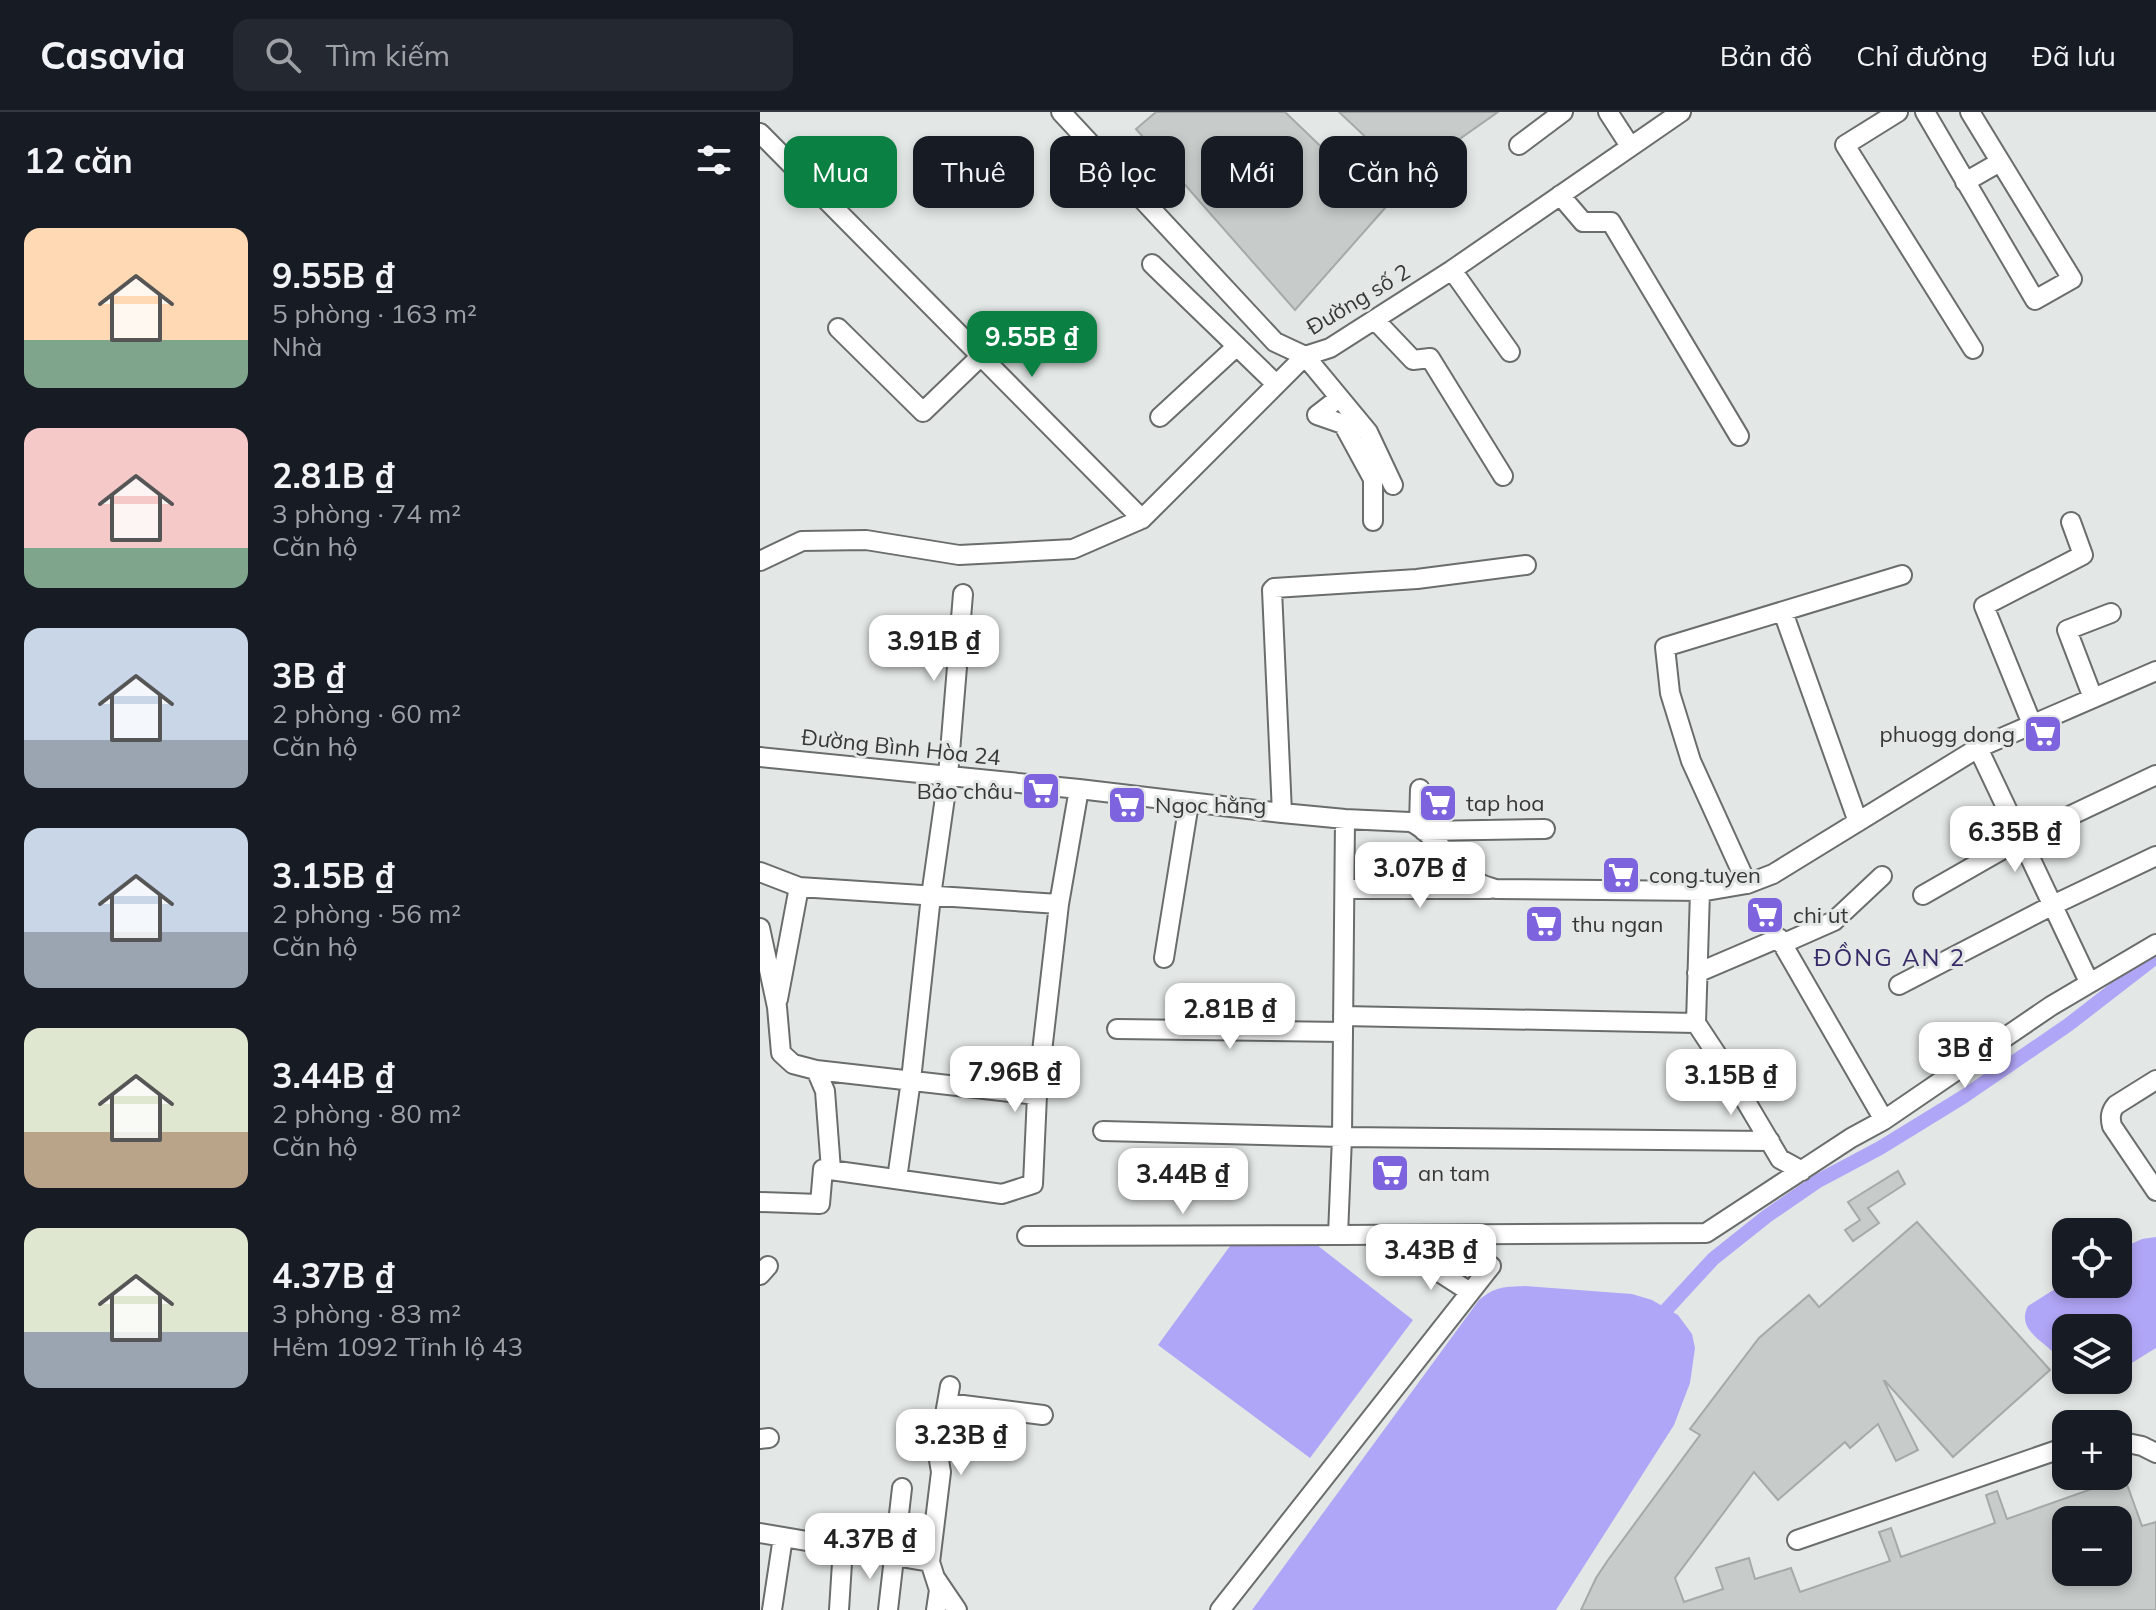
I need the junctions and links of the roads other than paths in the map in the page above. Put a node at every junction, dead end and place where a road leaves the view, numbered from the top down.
1 (1061, 112) edge
2 (1563, 112) edge
3 (1608, 112) edge
4 (1681, 112) edge
5 (1898, 112) edge
6 (1925, 112) edge
7 (1970, 112) edge
8 (760, 133) edge
9 (1519, 145) dead end
10 (1630, 146) junction
11 (2000, 162) junction
12 (1965, 182) junction
13 (1560, 195) junction
14 (1152, 264) dead end
15 (1452, 270) junction
16 (1375, 320) junction
17 (838, 328) dead end
18 (1237, 346) junction
19 (1973, 349) dead end
20 (1510, 352) dead end
21 (981, 356) junction
22 (1305, 356) junction
23 (1276, 384) junction
24 (1339, 398) junction
25 (1160, 417) dead end
26 (1739, 436) dead end
27 (1503, 476) dead end
28 (1393, 485) dead end
29 (1142, 519) junction
30 (1373, 521) dead end
31 (2071, 522) dead end
32 (760, 561) edge
33 (1526, 565) dead end
34 (1902, 575) dead end
35 (963, 594) dead end
36 (1783, 612) junction
37 (2111, 613) dead end
38 (2156, 671) edge
39 (2093, 698) junction
40 (2032, 724) junction
41 (1978, 748) junction
42 (760, 757) edge
43 (2156, 775) edge
44 (948, 776) junction
45 (1079, 789) junction
46 (1420, 789) dead end
47 (1189, 803) junction
48 (1282, 813) junction
49 (1345, 819) junction
50 (1858, 822) junction
51 (1422, 828) junction
52 (1545, 829) dead end
53 (2021, 839) junction
54 (2156, 856) edge
55 (760, 872) edge
56 (1882, 876) dead end
57 (1747, 884) junction
58 (799, 887) junction
59 (1345, 889) junction
60 (1496, 889) junction
61 (1700, 891) junction
62 (1923, 895) dead end
63 (931, 896) junction
64 (1059, 904) junction
65 (2053, 905) junction
66 (760, 928) edge
67 (1782, 944) junction
68 (2156, 944) edge
69 (1164, 958) dead end
70 (1697, 973) junction
71 (2089, 982) junction
72 (1899, 985) dead end
73 (777, 1007) junction
74 (1696, 1023) junction
75 (1343, 1024) junction
76 (1117, 1029) dead end
77 (816, 1070) junction
78 (911, 1080) junction
79 (2156, 1080) edge
80 (1037, 1095) junction
81 (1884, 1120) junction
82 (1103, 1131) dead end
83 (1342, 1137) junction
84 (1770, 1141) junction
85 (831, 1170) junction
86 (1802, 1171) junction
87 (897, 1179) junction
88 (2156, 1191) edge
89 (760, 1202) edge
90 (1338, 1235) junction
91 (1027, 1236) dead end
92 (1431, 1256) dead end
93 (1491, 1266) dead end
94 (1470, 1292) junction
95 (1043, 1415) dead end
96 (2132, 1444) edge
97 (2052, 1452) edge
98 (2156, 1453) edge
99 (902, 1488) dead end
100 (760, 1533) edge
101 (783, 1537) junction
102 (1797, 1540) dead end
103 (843, 1547) junction
104 (893, 1556) junction
105 (932, 1569) junction
106 (772, 1610) edge
107 (839, 1610) edge
108 (888, 1610) edge
109 (936, 1610) edge
110 (957, 1610) edge
111 (1220, 1610) edge

1 - 22 street, Đường số 2
2 - 9 street
3 - 10 street
4 - 10 street, Đường số 2
5 - 19 street
6 - 12 street
7 - 11 street
8 - 21 street
10 - 13 street, Đường số 2
11 - 12 street
11 - 12 street
13 - 15 street, Đường số 2
13 - 26 street
14 - 18 street
15 - 16 street, Đường số 2
15 - 20 street
16 - 22 street, Đường số 2
16 - 27 street
17 - 21 street
18 - 23 street
18 - 25 street
21 - 29 street
22 - 23 street
22 - 24 street
23 - 29 street
24 - 28 street
24 - 30 street
29 - 32 street
31 - 40 street
33 - 48 street
34 - 36 street
35 - 44 street
36 - 50 street
36 - 57 street
37 - 39 street
38 - 39 street
39 - 40 street
40 - 41 street
41 - 50 street
41 - 53 street
42 - 44 street, Đường Bình Hòa 24
43 - 53 street
44 - 45 street, Đường Bình Hòa 24
44 - 63 street
45 - 47 street, Đường Bình Hòa 24
45 - 64 street
46 - 51 street
47 - 48 street, Đường Bình Hòa 24
47 - 69 street
48 - 49 street, Đường Bình Hòa 24
49 - 51 street, Đường Bình Hòa 24
49 - 59 street
50 - 57 street
51 - 52 street, Đường Bình Hòa 24
51 - 60 street
53 - 62 street
53 - 65 street
54 - 65 street
55 - 58 street
56 - 67 street
57 - 61 street
58 - 63 street
58 - 73 street
59 - 60 street
59 - 75 street
60 - 61 street
61 - 70 street
63 - 64 street
63 - 78 street
64 - 80 street
65 - 71 street
65 - 72 street
66 - 73 street
67 - 70 street
67 - 81 street
68 - 71 street
70 - 74 street
71 - 81 street
73 - 77 street
74 - 75 street
74 - 84 street
75 - 76 street
75 - 83 street
77 - 78 street
77 - 85 street
78 - 80 street
78 - 87 street
79 - 88 street
80 - 87 street
81 - 86 street
82 - 83 street
83 - 84 street
83 - 90 street
84 - 86 street
85 - 87 street
85 - 89 street
86 - 90 street
90 - 91 street
92 - 94 street
93 - 94 street
94 - 111 street
95 - 105 street
96 - 98 street
97 - 102 street
99 - 104 street
100 - 101 street
101 - 103 street
101 - 106 street
103 - 104 street
103 - 107 street
104 - 105 street
104 - 108 street
105 - 109 street
105 - 110 street

